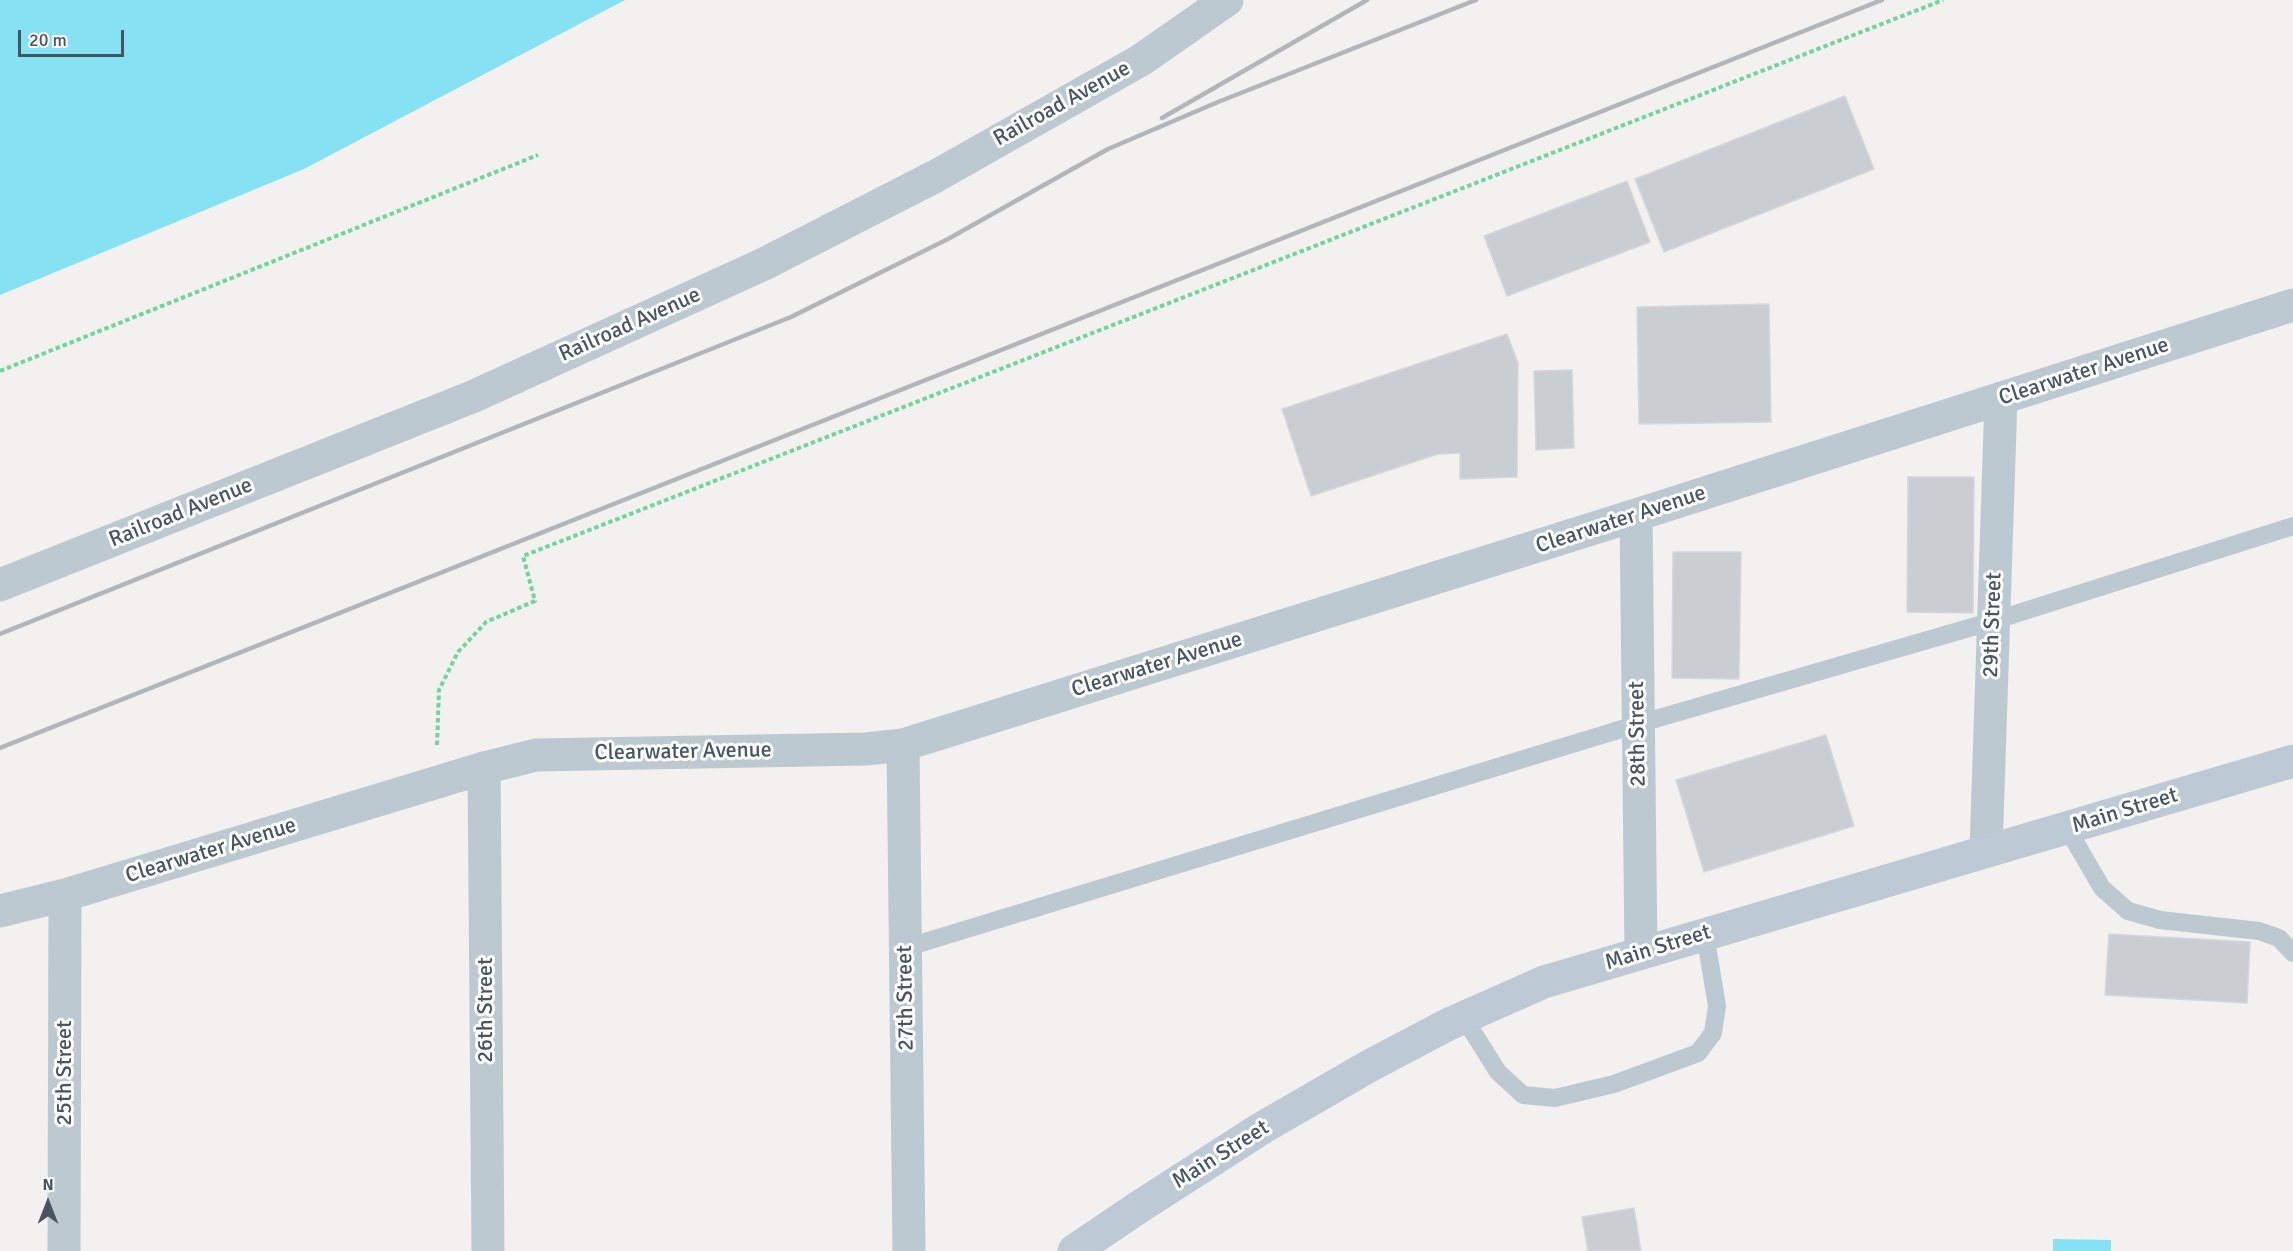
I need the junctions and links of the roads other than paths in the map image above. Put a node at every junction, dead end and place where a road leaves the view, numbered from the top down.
1 (1227, 0) edge
2 (2293, 305) edge
3 (2001, 398) junction
4 (1636, 515) junction
5 (2293, 526) edge
6 (0, 585) edge
7 (1994, 621) junction
8 (1638, 724) junction
9 (903, 745) junction
10 (2293, 760) edge
11 (484, 768) junction
12 (2067, 828) junction
13 (1986, 851) junction
14 (65, 895) junction
15 (0, 911) edge
16 (1705, 934) junction
17 (905, 948) junction
18 (1641, 953) junction
19 (2293, 953) edge
20 (1464, 1018) junction
21 (64, 1251) edge
22 (488, 1251) edge
23 (909, 1251) edge
24 (1074, 1251) edge

1 - 6 street, Railroad Avenue
2 - 3 street, Clearwater Avenue
3 - 4 street, Clearwater Avenue
3 - 7 street, 29th Street
4 - 8 street, 28th Street
4 - 9 street, Clearwater Avenue
5 - 7 lane
7 - 8 lane
7 - 13 street, 29th Street
8 - 17 lane
8 - 18 street, 28th Street
9 - 11 street, Clearwater Avenue
9 - 17 street, 27th Street
10 - 12 main road, Main Street
11 - 14 street, Clearwater Avenue
11 - 22 street, 26th Street
12 - 13 main road, Main Street
12 - 19 lane
13 - 16 main road, Main Street
14 - 15 street, Clearwater Avenue
14 - 21 street, 25th Street
16 - 18 main road, Main Street
16 - 20 lane
17 - 23 street, 27th Street
18 - 20 main road, Main Street
20 - 24 main road, Main Street

